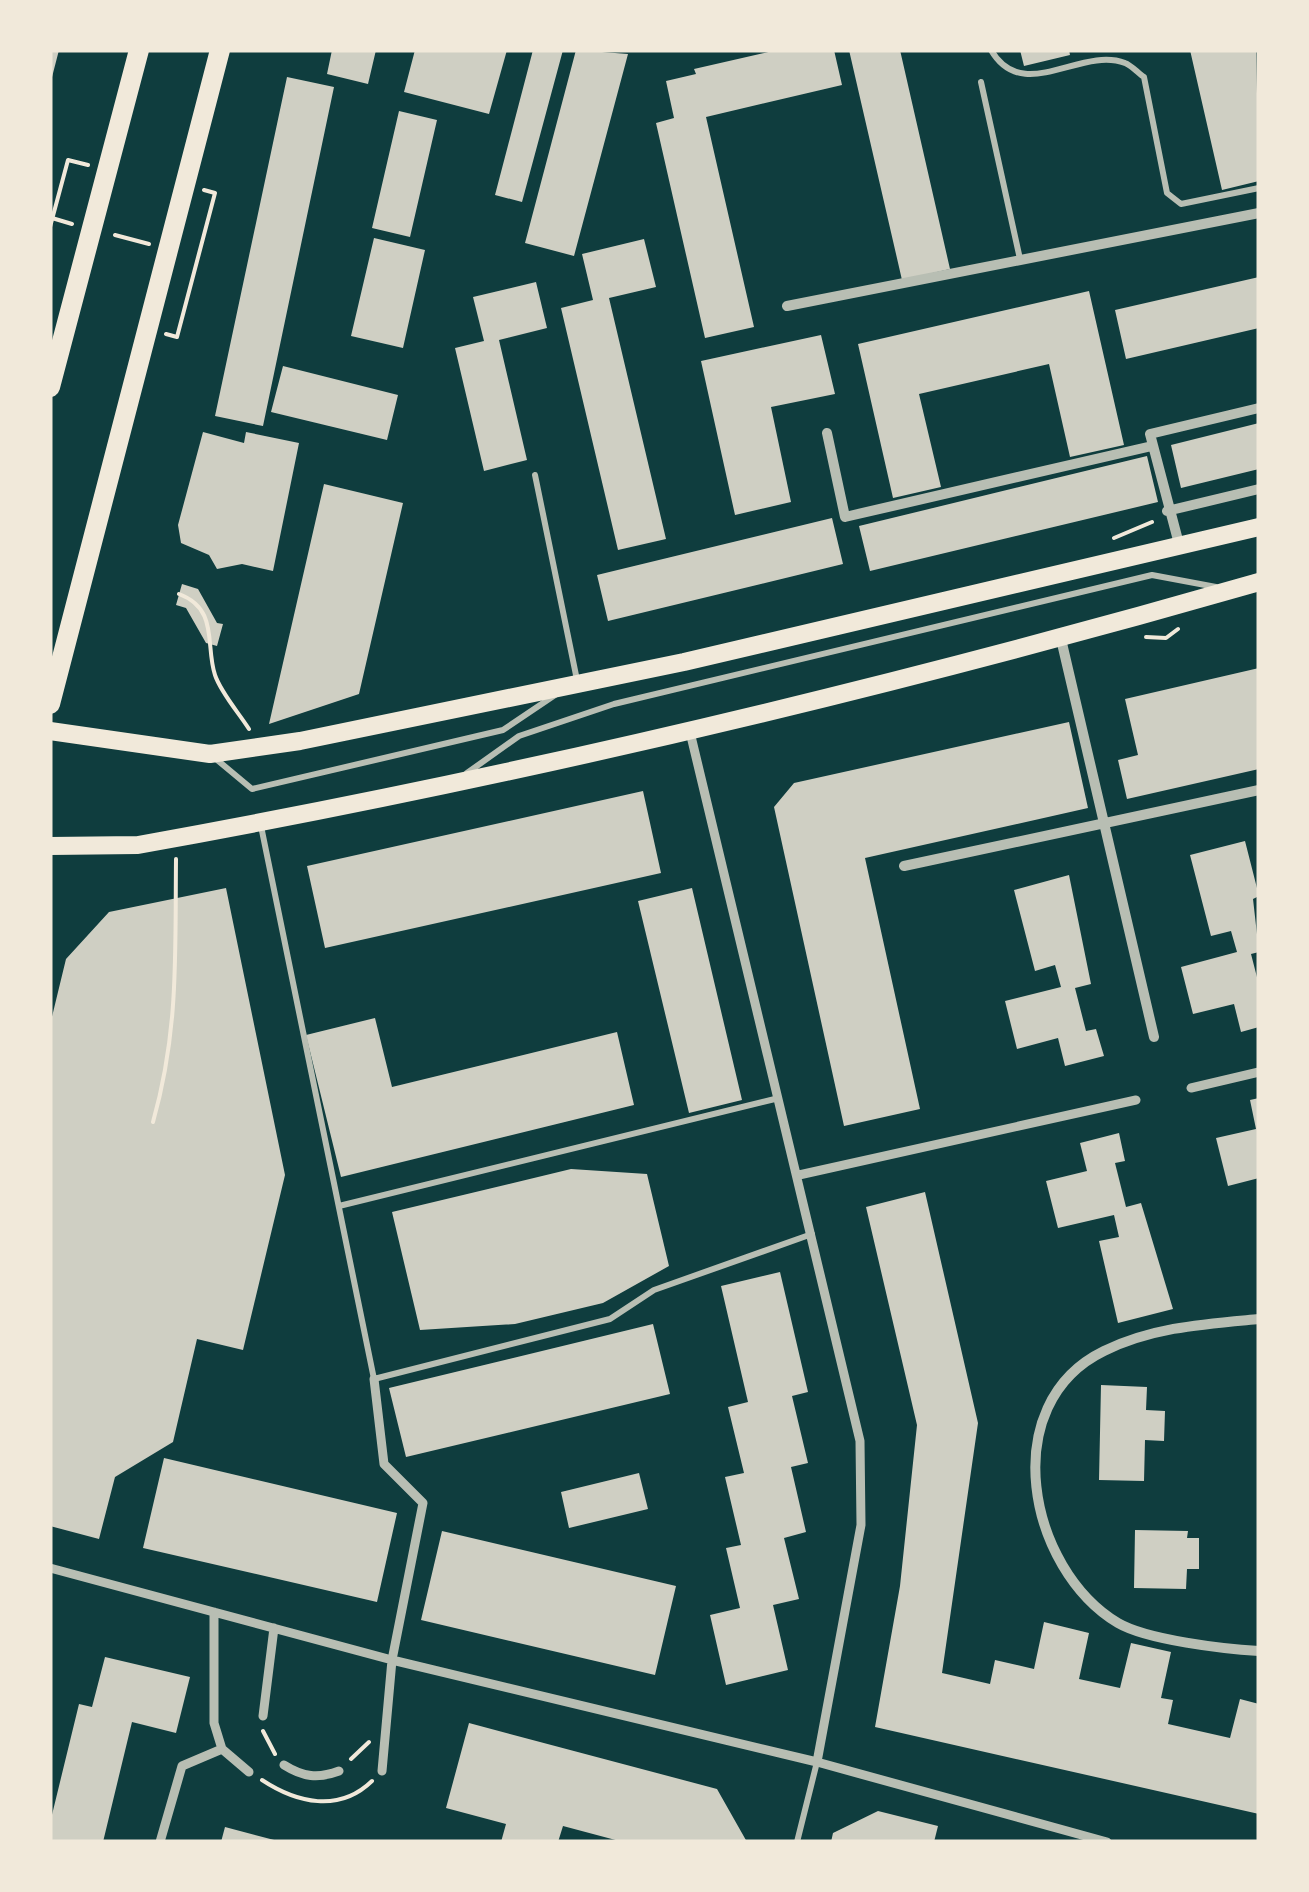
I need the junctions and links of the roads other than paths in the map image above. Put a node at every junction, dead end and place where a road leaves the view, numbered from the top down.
1 (138, 50) edge
2 (220, 50) edge
3 (991, 50) edge
4 (981, 82) dead end
5 (1259, 188) edge
6 (1259, 213) edge
7 (1021, 260) junction
8 (787, 306) dead end
9 (50, 386) edge
10 (1259, 408) edge
11 (827, 433) dead end
12 (1152, 446) junction
13 (535, 475) dead end
14 (1259, 489) edge
15 (1167, 511) junction
16 (1259, 527) edge
17 (1179, 544) junction
18 (1259, 582) edge
19 (1230, 590) junction
20 (1061, 639) junction
21 (573, 685) junction
22 (50, 704) edge
23 (50, 732) edge
24 (690, 732) junction
25 (210, 754) junction
26 (453, 782) junction
27 (1259, 790) edge
28 (260, 823) junction
29 (1103, 823) junction
30 (50, 846) edge
31 (904, 866) dead end
32 (1154, 1037) dead end
33 (1259, 1072) edge
34 (1191, 1088) dead end
35 (780, 1098) junction
36 (1136, 1100) dead end
37 (799, 1174) junction
38 (339, 1206) junction
39 (813, 1234) junction
40 (1259, 1319) edge
41 (374, 1379) junction
42 (50, 1568) edge
43 (214, 1612) junction
44 (274, 1628) junction
45 (1259, 1651) edge
46 (392, 1660) junction
47 (263, 1716) road end
48 (222, 1749) junction
49 (816, 1762) junction
50 (284, 1765) road end
51 (382, 1770) road end
52 (338, 1771) road end
53 (249, 1772) road end
54 (160, 1842) edge
55 (796, 1842) edge
56 (1107, 1842) edge

1 - 9 main road
2 - 22 main road
3 - 5 lane
4 - 7 lane
6 - 7 street
7 - 8 street
10 - 12 street
11 - 12 street
12 - 15 street
13 - 21 lane
14 - 15 street
15 - 17 street
16 - 17 main road
17 - 21 main road
18 - 19 main road
19 - 20 main road
19 - 26 lane
20 - 24 main road
20 - 29 street
21 - 25 main road
21 - 25 lane
23 - 25 main road
24 - 26 main road
24 - 35 street
26 - 28 main road
27 - 29 street
28 - 30 main road
28 - 38 lane
29 - 31 street
29 - 32 street
33 - 34 street
35 - 37 street
35 - 38 lane
36 - 37 street
37 - 39 street
38 - 41 lane
39 - 41 lane
39 - 49 street
40 - 45 street
41 - 46 street
42 - 43 street
43 - 44 street
43 - 48 street
44 - 46 street
44 - 47 street
46 - 49 street
46 - 51 street
48 - 53 street
48 - 54 street
49 - 55 lane
49 - 56 street
50 - 52 street

